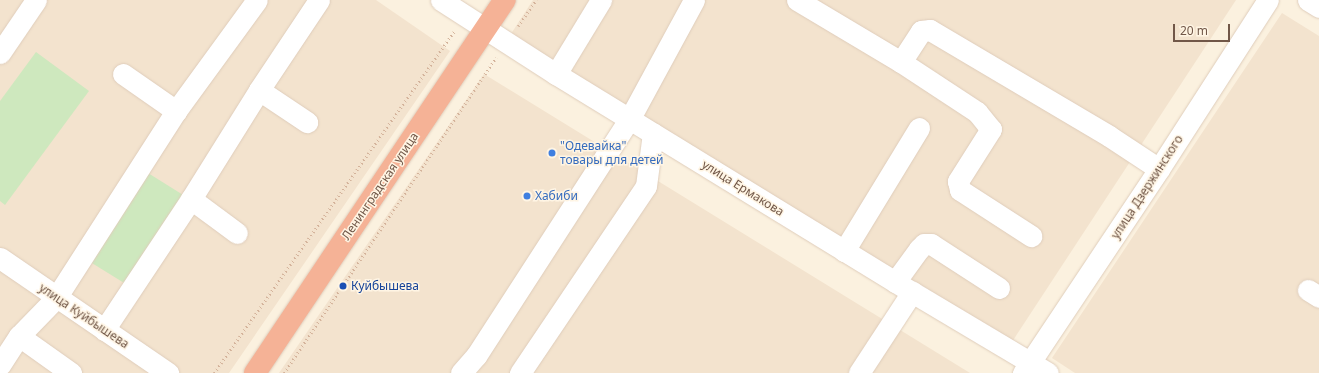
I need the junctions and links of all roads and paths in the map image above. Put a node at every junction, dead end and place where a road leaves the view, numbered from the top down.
1 (36, 0) edge
2 (257, 0) edge
3 (319, 0) edge
4 (441, 0) edge
5 (505, 0) edge
6 (536, 0) edge
7 (601, 0) edge
8 (694, 0) edge
9 (797, 0) edge
10 (1268, 0) edge
11 (1308, 0) edge
12 (1319, 7) edge
13 (464, 15) junction
14 (486, 29) junction
15 (507, 42) junction
16 (0, 53) edge
17 (900, 62) junction
18 (123, 74) dead end
19 (556, 74) junction
20 (260, 90) junction
21 (176, 111) junction
22 (630, 118) junction
23 (307, 122) dead end
24 (919, 128) dead end
25 (653, 133) junction
26 (1159, 169) junction
27 (191, 199) junction
28 (237, 232) dead end
29 (1031, 236) dead end
30 (844, 251) junction
31 (0, 258) edge
32 (904, 287) junction
33 (999, 288) dead end
34 (56, 298) junction
35 (104, 330) junction
36 (19, 336) junction
37 (0, 365) edge
38 (1027, 368) edge
39 (154, 371) edge
40 (71, 373) edge
41 (214, 373) edge
42 (255, 373) edge
43 (284, 373) edge
44 (461, 373) edge
45 (520, 373) edge
46 (859, 373) edge
47 (1048, 373) edge

1 - 16 street
2 - 21 street
3 - 20 street
4 - 13 street, улица Ермакова
5 - 14 highway, Ленинградская улица
6 - 15 path
7 - 19 street
8 - 22 street
9 - 17 street
10 - 26 street, улица Дзержинского
11 - 12 street
13 - 14 street, улица Ермакова
13 - 41 path
14 - 15 street, улица Ермакова
14 - 42 highway, Ленинградская улица
15 - 19 street, улица Ермакова
15 - 43 path
17 - 26 street
17 - 29 street
18 - 21 street
19 - 22 street, улица Ермакова
20 - 23 street
20 - 27 street
21 - 34 street
22 - 25 street, улица Ермакова
22 - 44 street
24 - 30 street
25 - 30 street, улица Ермакова
25 - 45 street
26 - 38 street, улица Дзержинского
27 - 28 street
27 - 35 street
30 - 32 street, улица Ермакова
31 - 34 street, улица Куйбышева
32 - 33 street
32 - 38 street, улица Ермакова
32 - 46 street
34 - 35 street, улица Куйбышева
34 - 36 street
35 - 39 street, улица Куйбышева
36 - 37 street
36 - 40 street
38 - 47 street, улица Ермакова

